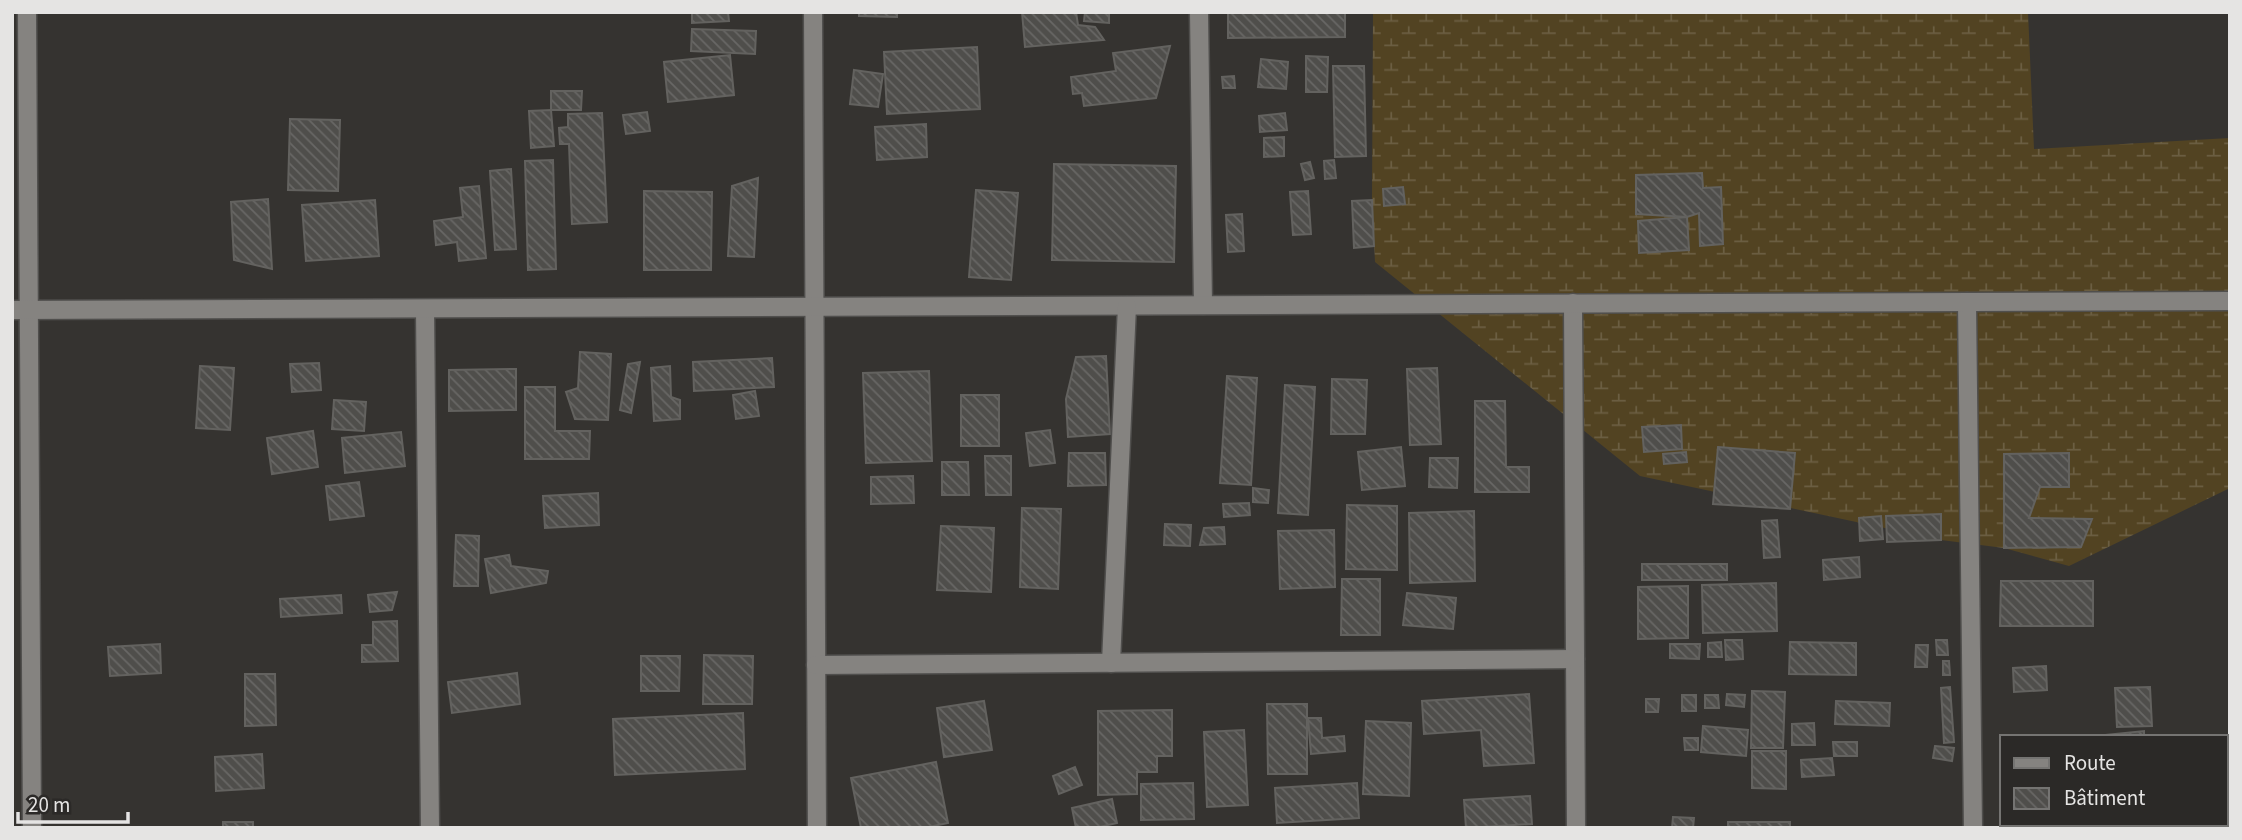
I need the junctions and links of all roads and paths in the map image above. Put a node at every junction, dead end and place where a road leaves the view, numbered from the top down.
1 (27, 12) edge
2 (813, 12) edge
3 (1199, 12) edge
4 (2230, 300) edge
5 (1967, 302) junction
6 (1573, 303) junction
7 (1203, 305) junction
8 (1127, 306) junction
9 (814, 307) junction
10 (425, 309) junction
11 (21, 310) edge
12 (1575, 659) junction
13 (1111, 663) junction
14 (816, 665) junction
15 (12, 670) edge
16 (31, 670) junction
17 (32, 828) edge
18 (430, 828) edge
19 (817, 828) edge
20 (1576, 828) edge
21 (1973, 828) edge

1 - 11 street
2 - 9 street
3 - 7 street
4 - 5 street
5 - 6 street
5 - 21 street
6 - 7 street
6 - 12 street
7 - 8 street
8 - 9 street
8 - 13 street
9 - 10 street
9 - 14 street
10 - 11 street
10 - 18 street
11 - 16 street
12 - 13 street
12 - 20 street
13 - 14 street
14 - 19 street
15 - 16 street
16 - 17 street

